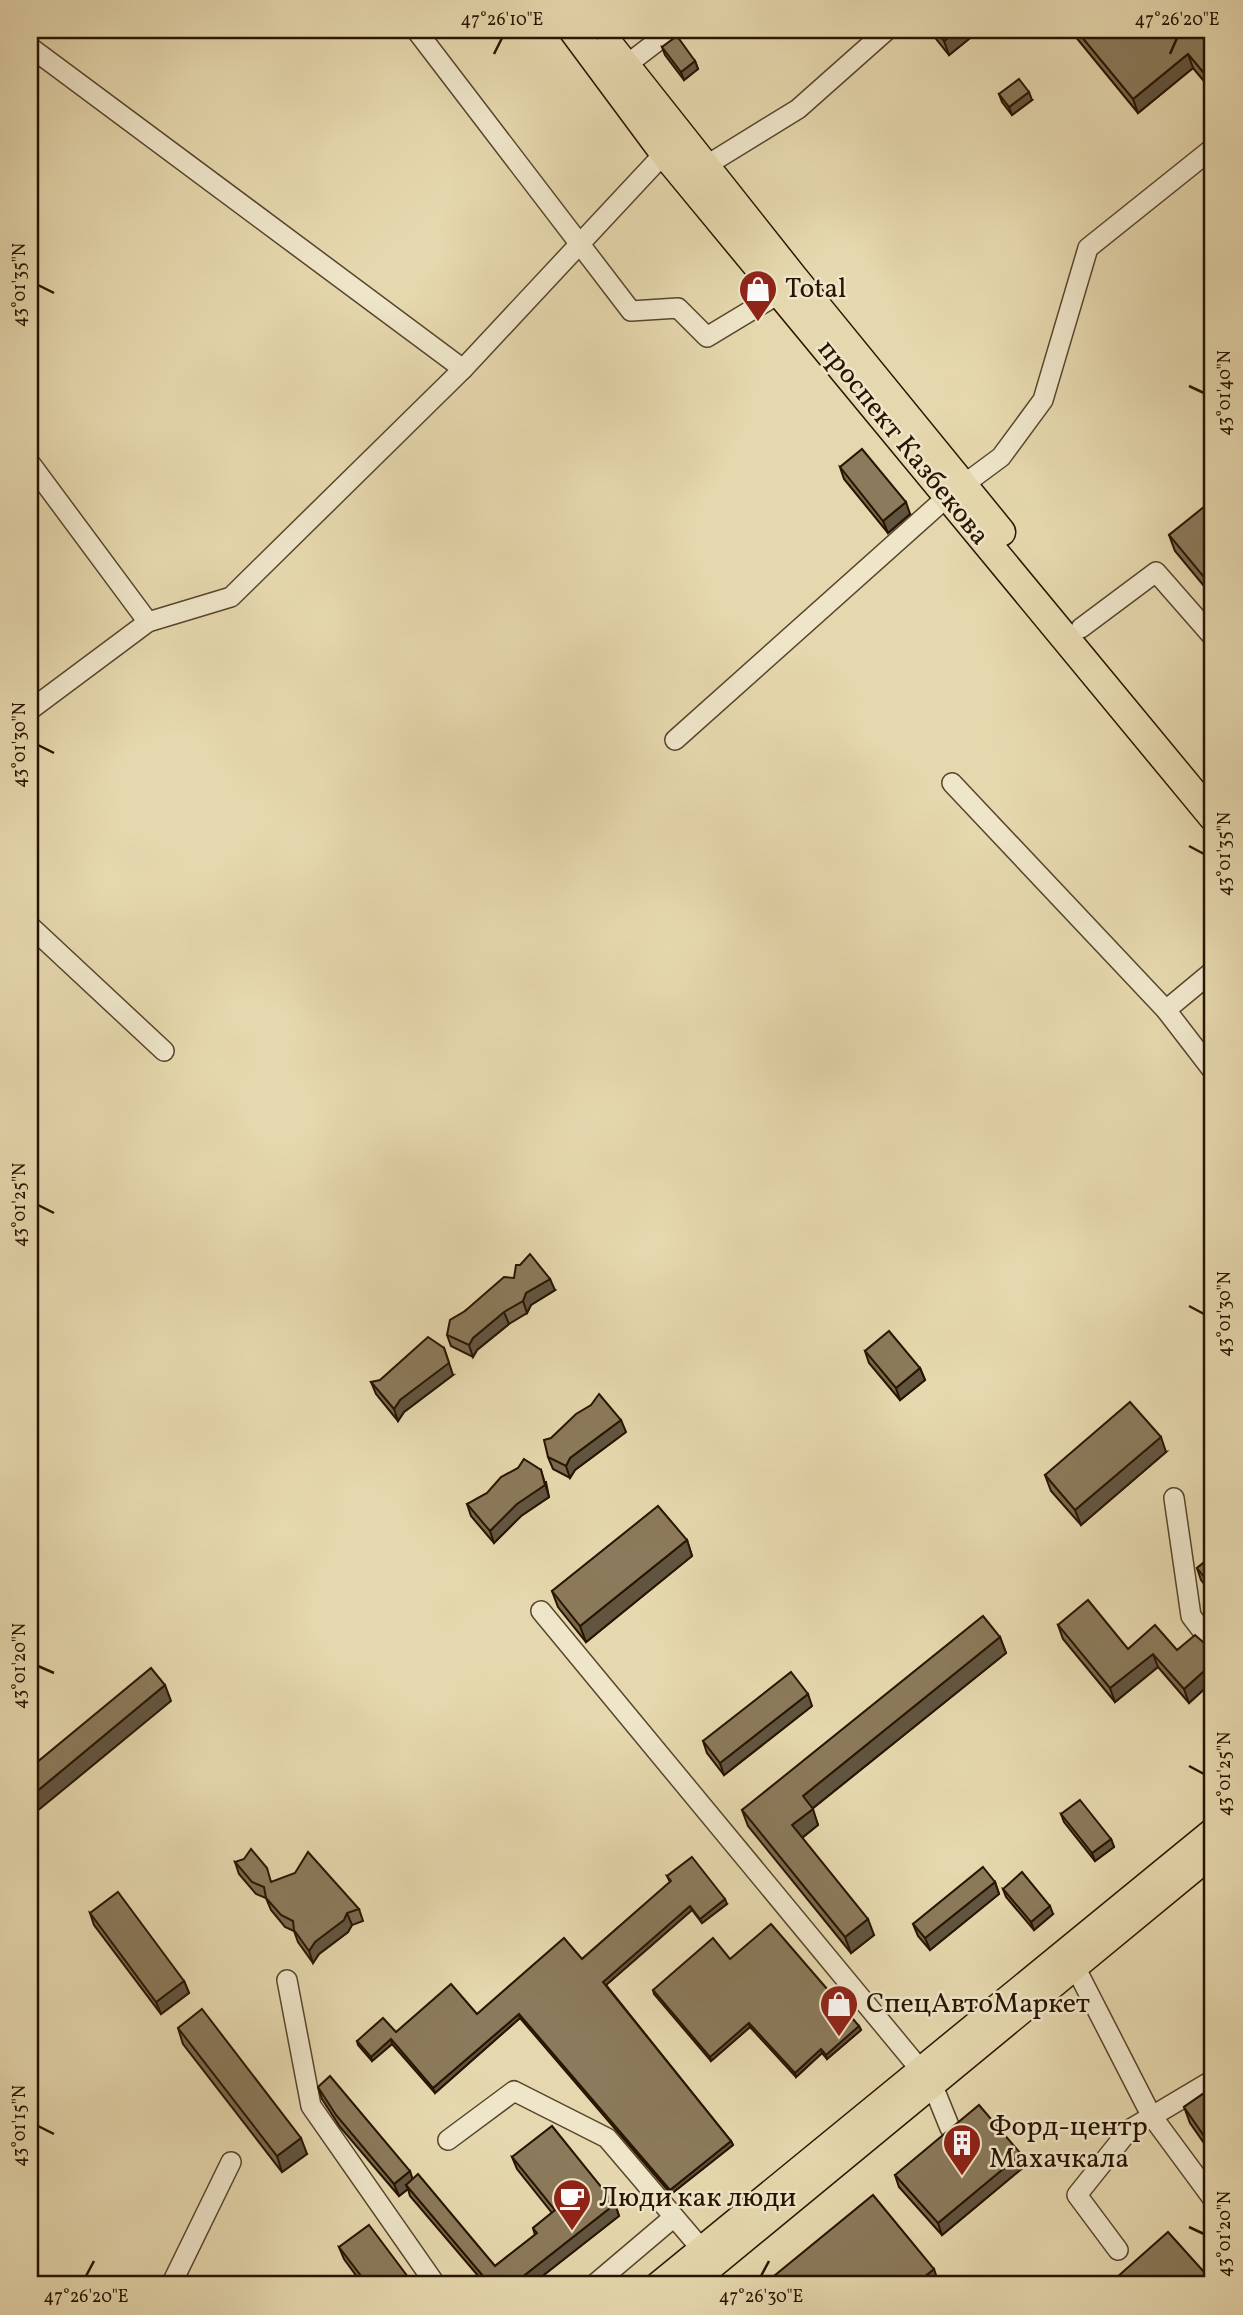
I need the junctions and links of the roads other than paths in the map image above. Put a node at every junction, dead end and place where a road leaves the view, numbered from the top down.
1 (416, 30) edge
2 (573, 30) edge
3 (598, 30) edge
4 (672, 30) edge
5 (887, 30) edge
6 (30, 47) edge
7 (625, 66) junction
8 (672, 144) junction
9 (1213, 148) edge
10 (707, 165) junction
11 (580, 245) junction
12 (780, 293) junction
13 (463, 369) junction
14 (30, 463) edge
15 (955, 491) junction
16 (148, 622) junction
17 (1081, 628) junction
18 (1213, 637) edge
19 (30, 710) edge
20 (674, 740) dead end
21 (952, 783) dead end
22 (1213, 787) edge
23 (1213, 817) edge
24 (30, 926) edge
25 (1213, 971) edge
26 (1166, 1010) junction
27 (164, 1051) dead end
28 (1213, 1071) edge
29 (1174, 1498) dead end
30 (541, 1611) dead end
31 (1213, 1645) edge
32 (1213, 1829) edge
33 (1213, 1854) edge
34 (1070, 1957) junction
35 (287, 1980) dead end
36 (926, 2077) junction
37 (1213, 2080) edge
38 (1151, 2115) junction
39 (950, 2128) edge
40 (448, 2140) dead end
41 (231, 2162) dead end
42 (1213, 2199) edge
43 (674, 2217) junction
44 (1118, 2250) dead end
45 (708, 2257) junction
46 (683, 2277) edge
47 (594, 2284) edge
48 (171, 2285) edge
49 (436, 2285) edge
50 (657, 2285) edge

1 - 11 lane
2 - 8 highway, проспект Казбекова
3 - 7 highway, проспект Казбекова
4 - 7 lane
5 - 10 lane
6 - 13 lane
7 - 8 highway, проспект Казбекова
8 - 10 highway, проспект Казбекова
8 - 11 lane
8 - 12 highway, проспект Казбекова
9 - 15 lane
10 - 15 highway, проспект Казбекова
11 - 12 lane
11 - 13 lane
12 - 15 highway, проспект Казбекова
13 - 16 lane
14 - 16 lane
15 - 17 highway, проспект Казбекова
15 - 20 lane
15 - 23 highway, проспект Казбекова
16 - 19 lane
17 - 18 lane
17 - 22 highway, проспект Казбекова
21 - 26 lane
24 - 27 lane
25 - 26 lane
26 - 28 lane
29 - 31 lane
30 - 36 lane
32 - 34 main road
33 - 34 main road
34 - 36 main road
34 - 38 lane
35 - 49 lane
36 - 39 lane
36 - 45 main road
37 - 38 lane
38 - 42 lane
38 - 44 lane
40 - 43 lane
41 - 48 lane
43 - 45 lane
43 - 47 lane
45 - 46 main road
46 - 50 main road

